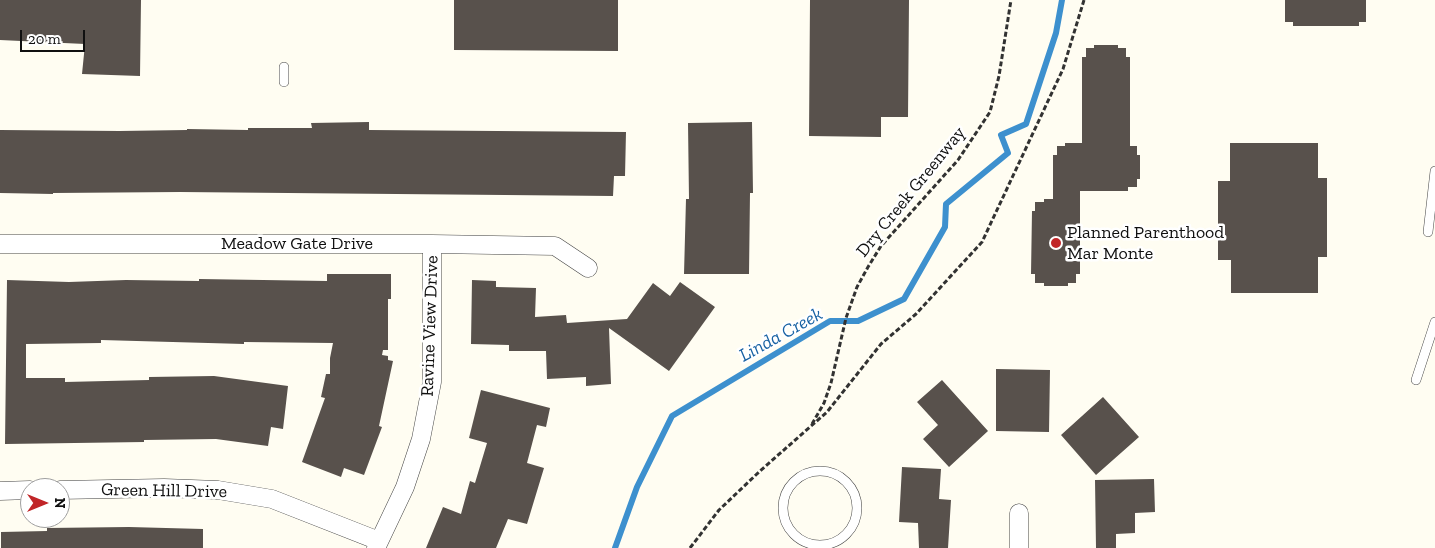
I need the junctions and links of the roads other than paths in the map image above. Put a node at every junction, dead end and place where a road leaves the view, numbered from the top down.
1 (284, 67) dead end
2 (284, 82) dead end
3 (1435, 171) edge
4 (1428, 232) dead end
5 (0, 244) edge
6 (432, 244) junction
7 (588, 268) dead end
8 (1435, 322) edge
9 (1416, 380) dead end
10 (20, 490) edge
11 (70, 490) edge
12 (0, 491) edge
13 (1020, 513) dead end
14 (378, 544) edge
15 (828, 546) edge
16 (1019, 548) edge

1 - 2 lane
3 - 4 lane
5 - 6 street, Meadow Gate Drive
6 - 7 street, Meadow Gate Drive
6 - 14 street, Ravine View Drive
8 - 9 lane
10 - 12 street
11 - 14 street, Green Hill Drive
13 - 16 street
15 - 15 lane

